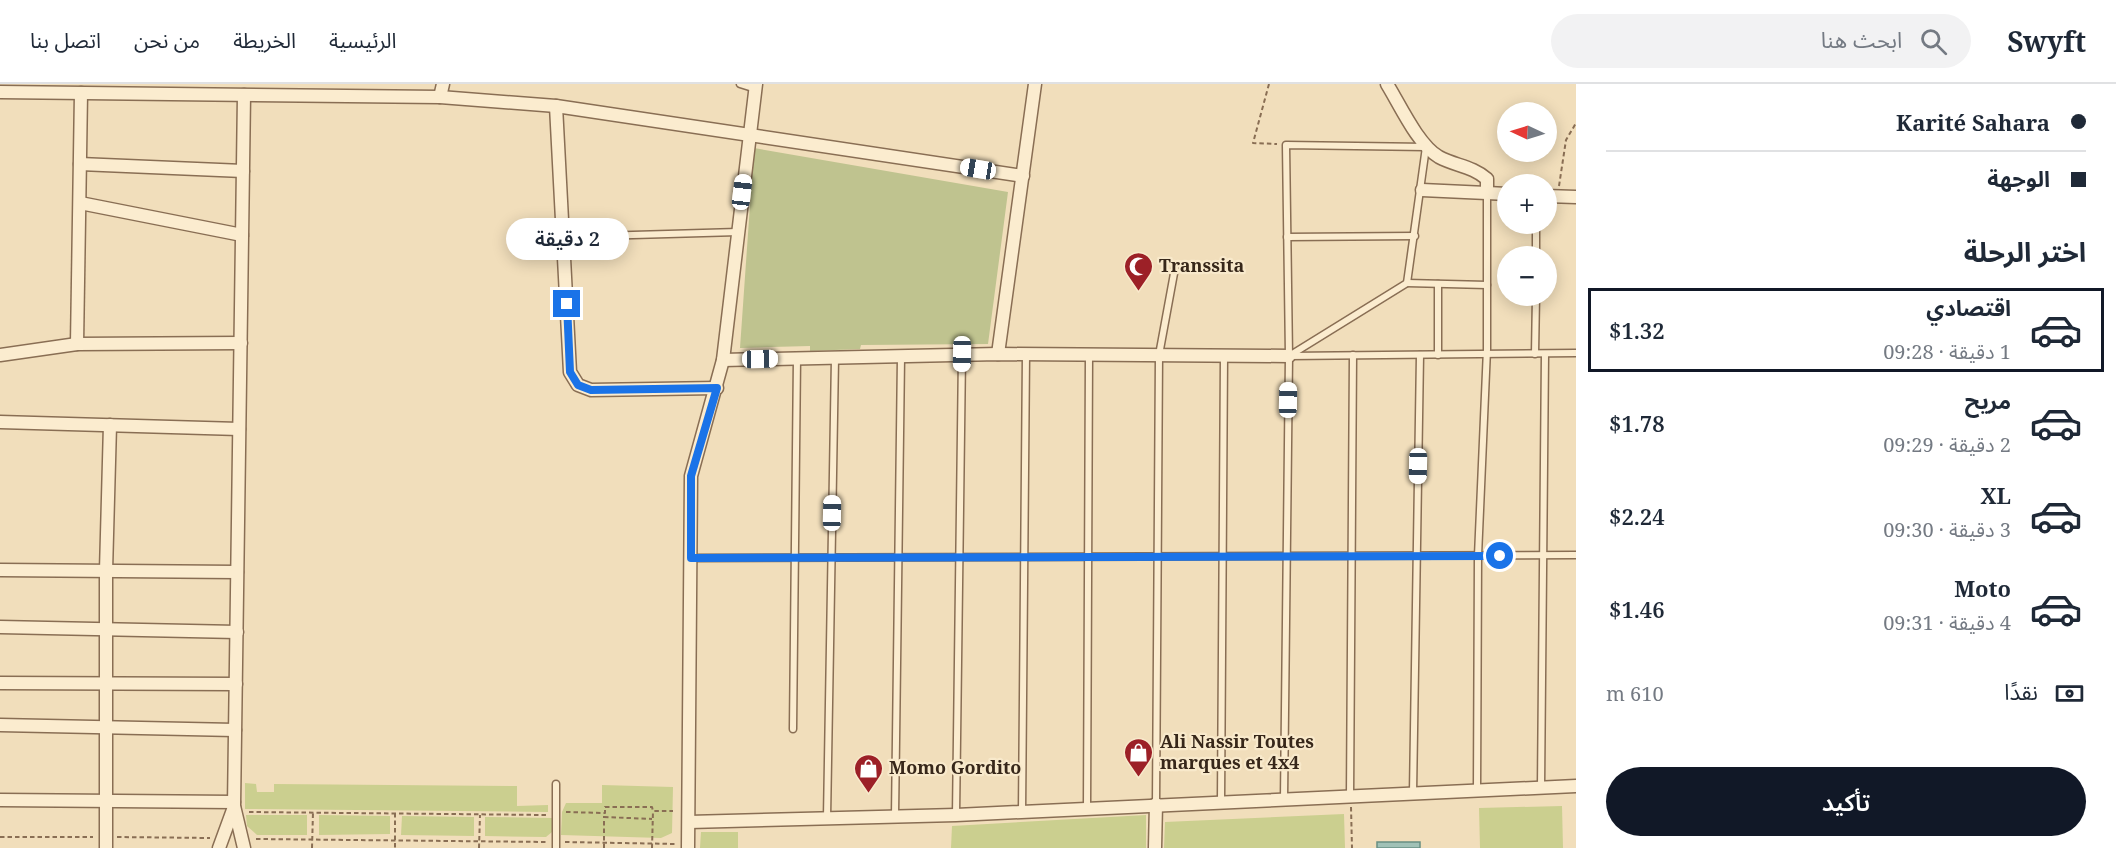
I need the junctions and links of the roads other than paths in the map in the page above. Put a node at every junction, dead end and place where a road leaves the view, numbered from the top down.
1 (288, 84) edge
2 (740, 84) edge
3 (1035, 84) edge
4 (1387, 84) edge
5 (756, 86) edge
6 (168, 89) edge
7 (442, 90) edge
8 (235, 91) edge
9 (0, 92) edge
10 (81, 93) junction
11 (281, 95) junction
12 (556, 106) junction
13 (750, 133) junction
14 (1426, 147) junction
15 (80, 164) junction
16 (243, 171) junction
17 (1023, 176) junction
18 (1422, 190) junction
19 (1487, 193) junction
20 (1497, 193) edge
21 (1557, 196) edge
22 (1576, 197) edge
23 (80, 203) junction
24 (738, 232) junction
25 (242, 235) junction
26 (1415, 236) junction
27 (563, 237) junction
28 (1287, 237) junction
29 (1175, 268) dead end
30 (1407, 283) junction
31 (1438, 284) junction
32 (1487, 285) junction
33 (1536, 306) edge
34 (241, 343) junction
35 (77, 344) junction
36 (1485, 353) junction
37 (1576, 353) edge
38 (962, 354) junction
39 (998, 354) junction
40 (1026, 354) junction
41 (1089, 354) junction
42 (1438, 354) junction
43 (1535, 354) junction
44 (1545, 354) junction
45 (0, 355) edge
46 (1159, 355) junction
47 (1224, 355) junction
48 (1353, 355) junction
49 (1420, 355) junction
50 (901, 356) junction
51 (1289, 356) junction
52 (835, 357) junction
53 (797, 358) junction
54 (723, 360) junction
55 (717, 388) junction
56 (0, 422) edge
57 (110, 425) junction
58 (239, 429) junction
59 (1417, 555) junction
60 (1543, 555) junction
61 (1576, 555) edge
62 (1088, 556) junction
63 (1158, 556) junction
64 (1223, 556) junction
65 (1286, 556) junction
66 (1353, 556) junction
67 (1478, 556) junction
68 (795, 557) junction
69 (831, 557) junction
70 (898, 557) junction
71 (959, 557) junction
72 (1024, 557) junction
73 (691, 558) junction
74 (0, 570) edge
75 (106, 571) junction
76 (237, 572) junction
77 (0, 627) edge
78 (106, 629) junction
79 (237, 632) junction
80 (0, 683) edge
81 (236, 684) junction
82 (106, 685) junction
83 (0, 725) edge
84 (106, 728) junction
85 (793, 729) dead end
86 (235, 730) junction
87 (556, 784) dead end
88 (1576, 786) edge
89 (1541, 787) junction
90 (1477, 790) junction
91 (1413, 793) junction
92 (1350, 796) junction
93 (1284, 799) junction
94 (0, 800) edge
95 (105, 801) junction
96 (1221, 801) junction
97 (1156, 804) junction
98 (237, 807) junction
99 (1087, 808) junction
100 (1022, 812) junction
101 (956, 815) junction
102 (895, 816) junction
103 (827, 818) junction
104 (689, 822) junction
105 (246, 844) edge
106 (556, 845) edge
107 (106, 848) edge
108 (219, 848) edge
109 (688, 848) edge
110 (1155, 848) edge

1 - 11 street
2 - 5 lane
3 - 17 street
4 - 14 street
5 - 13 street
6 - 8 street
6 - 10 street
7 - 11 street
7 - 12 street
8 - 11 street
8 - 16 street
9 - 10 street
10 - 15 street
12 - 13 street
12 - 27 street
13 - 17 street
13 - 24 street
14 - 18 lane
14 - 19 street
14 - 28 lane
15 - 16 street
15 - 23 street
16 - 25 street
17 - 39 street
18 - 19 street
18 - 26 lane
19 - 20 street
19 - 32 lane
21 - 22 street
23 - 25 street
23 - 35 street
24 - 27 lane
24 - 54 street
25 - 34 street
26 - 28 lane
26 - 30 lane
27 - 55 street
28 - 51 lane
29 - 46 lane
30 - 31 lane
30 - 51 lane
31 - 32 lane
31 - 42 lane
32 - 36 lane
33 - 43 lane
34 - 35 street
34 - 58 street
35 - 45 street
36 - 42 lane
36 - 43 lane
36 - 67 lane
37 - 44 lane
38 - 39 street
38 - 50 street
38 - 71 lane
39 - 40 street
40 - 41 street
40 - 72 lane
41 - 46 street
41 - 62 lane
42 - 49 lane
43 - 44 lane
44 - 60 lane
46 - 47 street
46 - 63 lane
47 - 51 street
47 - 64 lane
48 - 49 lane
48 - 51 lane
48 - 66 lane
49 - 59 lane
50 - 52 street
50 - 70 lane
51 - 65 lane
52 - 53 street
52 - 69 lane
53 - 54 street
53 - 68 lane
54 - 55 street
55 - 73 street
56 - 57 street
57 - 58 street
57 - 75 street
58 - 76 street
59 - 66 lane
59 - 67 lane
59 - 91 lane
60 - 61 lane
60 - 67 lane
60 - 89 lane
62 - 63 lane
62 - 72 lane
62 - 99 lane
63 - 64 lane
63 - 97 lane
64 - 65 lane
64 - 96 lane
65 - 66 lane
65 - 93 lane
66 - 92 lane
67 - 90 lane
68 - 69 lane
68 - 73 lane
68 - 85 lane
69 - 70 lane
69 - 103 lane
70 - 71 lane
70 - 102 lane
71 - 72 lane
71 - 101 lane
72 - 100 lane
73 - 104 street
74 - 75 street
75 - 76 street
75 - 78 street
76 - 79 street
77 - 78 street
78 - 79 street
78 - 82 street
79 - 81 street
80 - 82 street
81 - 82 street
81 - 86 street
82 - 84 street
83 - 84 street
84 - 86 street
84 - 95 street
86 - 98 street
87 - 106 lane
88 - 89 street
89 - 90 street
90 - 91 street
91 - 92 street
92 - 93 street
93 - 96 street
94 - 95 street
95 - 98 street
95 - 107 street
96 - 97 street
97 - 99 street
97 - 110 street
98 - 105 street
98 - 108 street
99 - 100 street
100 - 101 street
101 - 102 street
102 - 103 street
103 - 104 street
104 - 109 street

